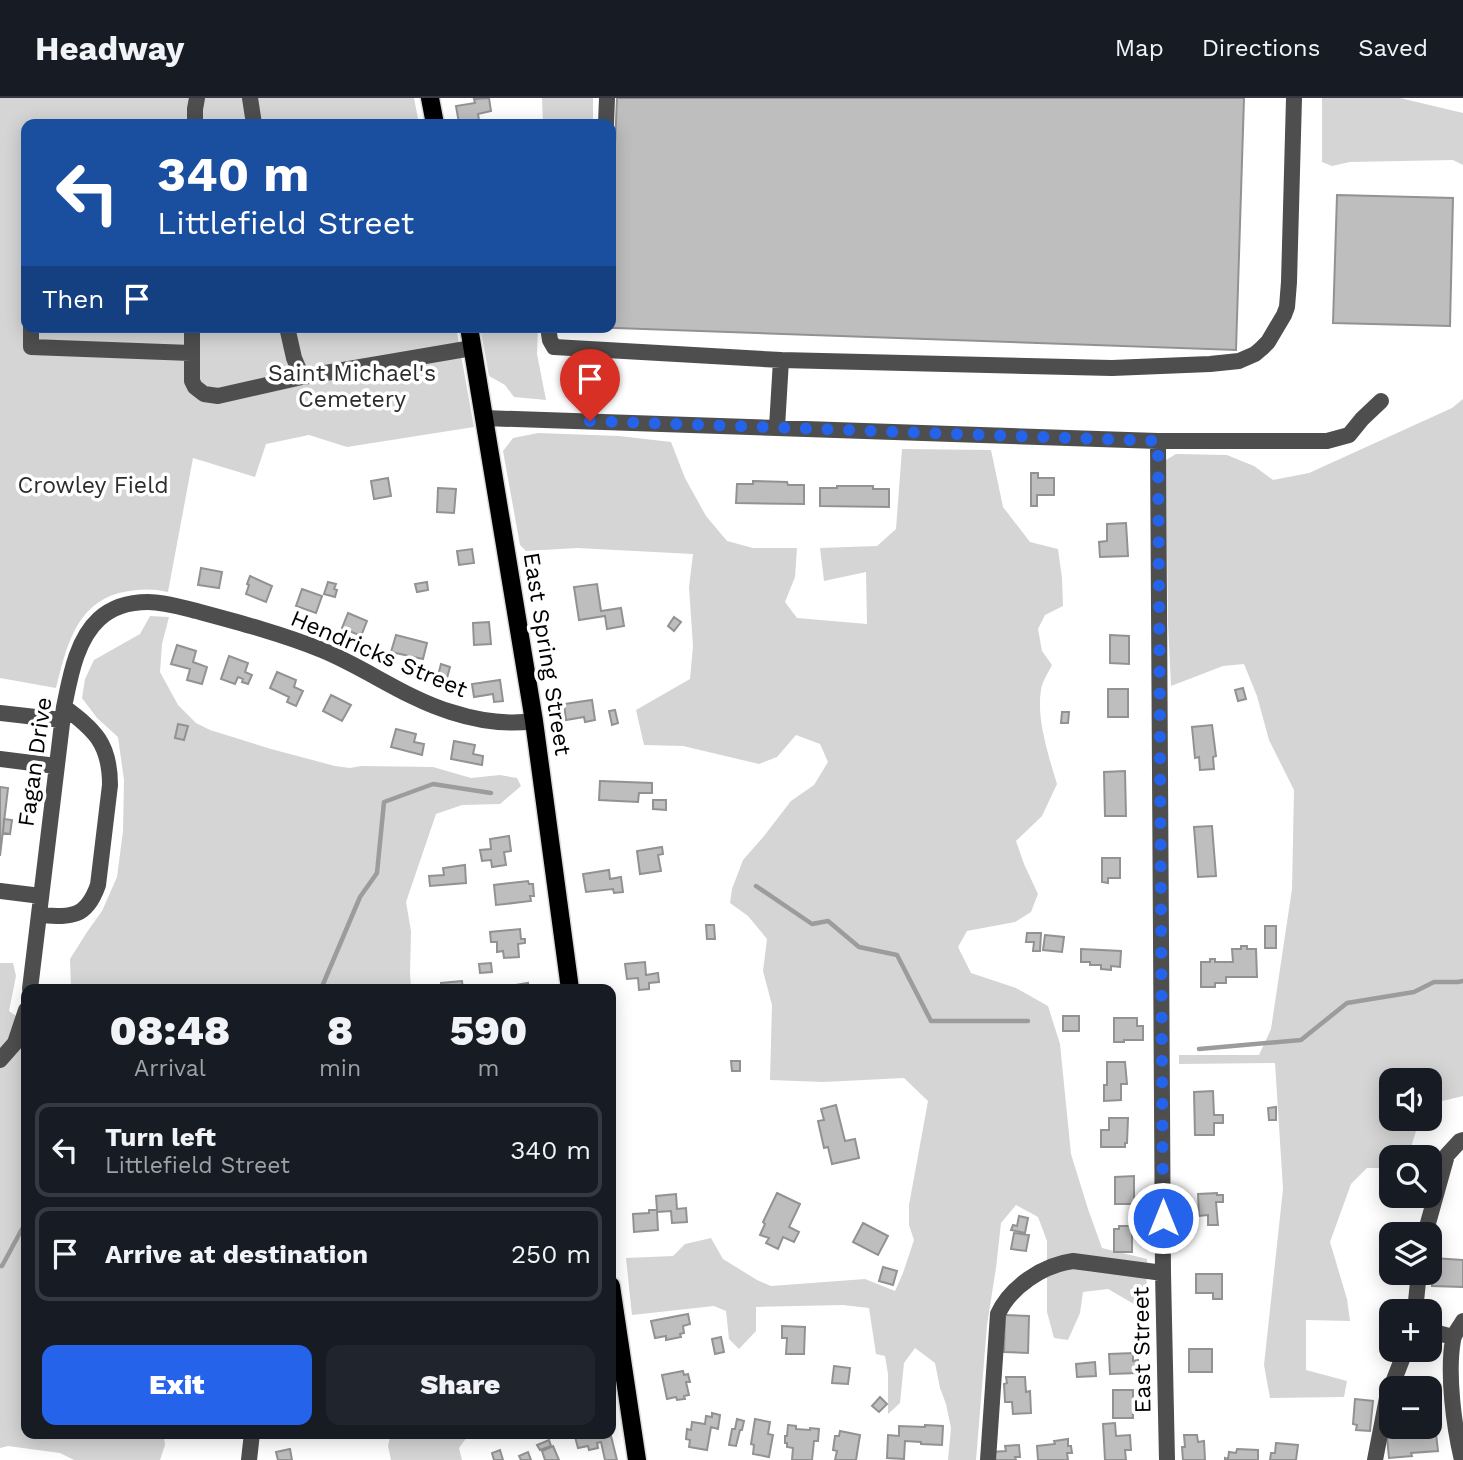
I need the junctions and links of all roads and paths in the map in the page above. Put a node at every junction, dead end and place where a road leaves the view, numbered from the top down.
1 (197, 98) edge
2 (250, 98) edge
3 (430, 98) edge
4 (607, 98) edge
5 (1294, 98) edge
6 (195, 119) edge
7 (253, 119) edge
8 (434, 119) edge
9 (606, 119) edge
10 (31, 333) edge
11 (192, 333) edge
12 (288, 333) edge
13 (469, 333) edge
14 (549, 333) edge
15 (472, 348) junction
16 (191, 353) junction
17 (781, 360) junction
18 (302, 377) junction
19 (1381, 401) dead end
20 (484, 418) junction
21 (777, 427) junction
22 (1158, 441) junction
23 (167, 604) joint
24 (0, 713) edge
25 (63, 713) junction
26 (534, 722) junction
27 (0, 759) edge
28 (56, 766) junction
29 (0, 891) edge
30 (41, 896) junction
31 (39, 915) junction
32 (31, 984) edge
33 (569, 984) edge
34 (21, 1025) edge
35 (0, 1060) edge
36 (1463, 1140) edge
37 (1428, 1222) edge
38 (1163, 1273) junction
39 (616, 1318) edge
40 (1463, 1321) edge
41 (1442, 1334) edge
42 (1453, 1337) junction
43 (1401, 1362) edge
44 (251, 1439) edge
45 (249, 1460) edge
46 (638, 1460) edge
47 (988, 1460) edge
48 (1167, 1460) edge
49 (1375, 1460) edge
50 (1462, 1460) edge

1 - 6 street
2 - 7 street
3 - 8 main road
4 - 9 street
5 - 17 street
10 - 16 street
11 - 16 street
12 - 18 street
13 - 15 main road, East Spring Street
14 - 17 street
15 - 18 street
15 - 20 main road, East Spring Street
16 - 18 street
17 - 21 street
19 - 22 street
20 - 21 street
20 - 26 main road, East Spring Street
21 - 22 street
22 - 38 street, East Street
23 - 25 street, Fagan Drive
23 - 26 street, Hendricks Street
24 - 25 street
25 - 28 street, Fagan Drive
25 - 31 street
26 - 33 main road, East Spring Street
27 - 28 street
28 - 30 street, Fagan Drive
29 - 30 street
30 - 31 street, Fagan Drive
31 - 32 street, Fagan Drive
34 - 35 street
36 - 37 street
38 - 47 street
38 - 48 street, East Street
39 - 46 main road
40 - 42 street
41 - 42 street
42 - 50 street
43 - 49 street
44 - 45 street

